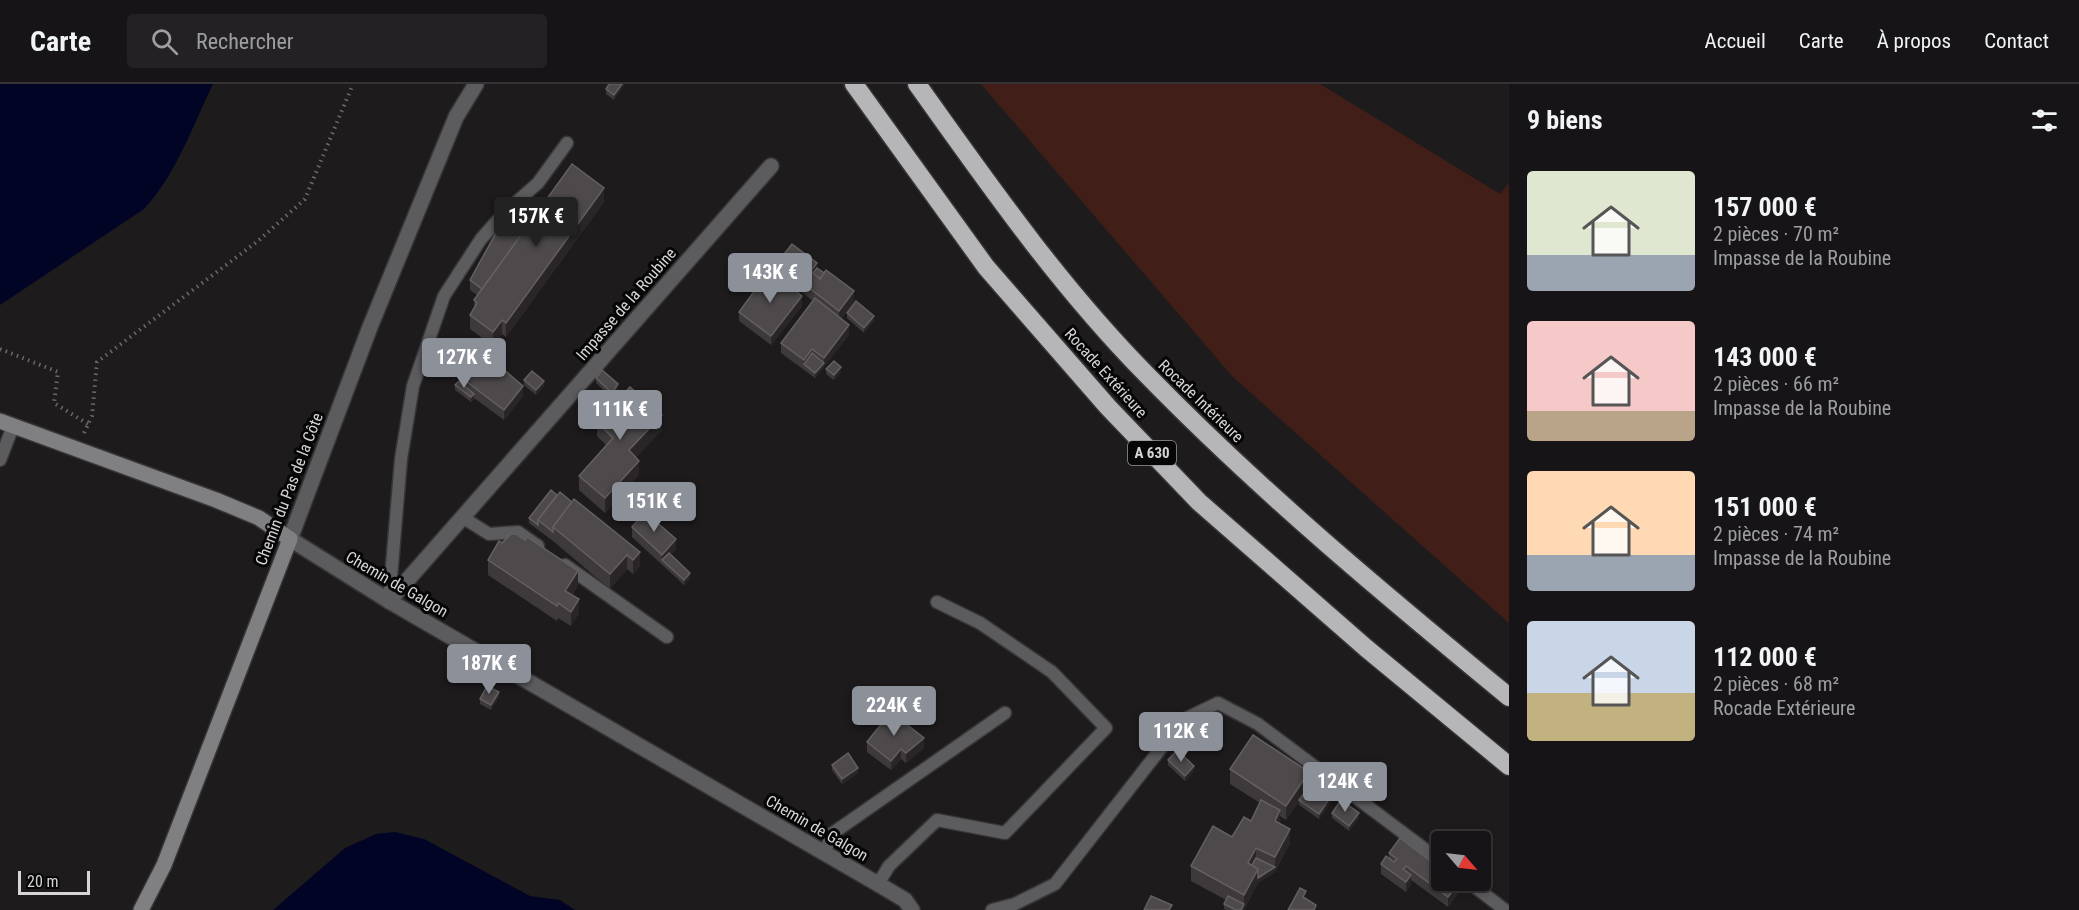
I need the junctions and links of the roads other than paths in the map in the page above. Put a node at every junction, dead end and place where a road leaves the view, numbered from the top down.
1 (476, 84) edge
2 (854, 84) edge
3 (917, 84) edge
4 (567, 143) dead end
5 (771, 166) dead end
6 (6, 424) edge
7 (0, 460) edge
8 (462, 517) junction
9 (290, 539) junction
10 (389, 601) junction
11 (937, 602) dead end
12 (667, 637) dead end
13 (1509, 697) edge
14 (1005, 713) dead end
15 (1509, 766) edge
16 (824, 853) junction
17 (1431, 854) edge
18 (878, 884) junction
19 (1481, 891) edge
20 (141, 910) edge
21 (912, 910) edge
22 (992, 910) edge
23 (1506, 910) edge

1 - 9 street, Chemin du Pas de la Côte
2 - 15 highway, Rocade Extérieure / A 630
3 - 13 highway, Rocade Intérieure
4 - 10 lane
5 - 8 street, Impasse de la Roubine
6 - 7 lane
6 - 9 main road, Chemin de Galgon
8 - 10 street, Impasse de la Roubine
8 - 12 lane
9 - 10 street, Chemin de Galgon
9 - 20 main road, Chemin du Pas de la Côte
10 - 16 street, Chemin de Galgon
11 - 18 lane
14 - 16 lane
16 - 18 street, Chemin de Galgon
17 - 22 lane
18 - 21 street, Chemin de Galgon
19 - 23 lane

